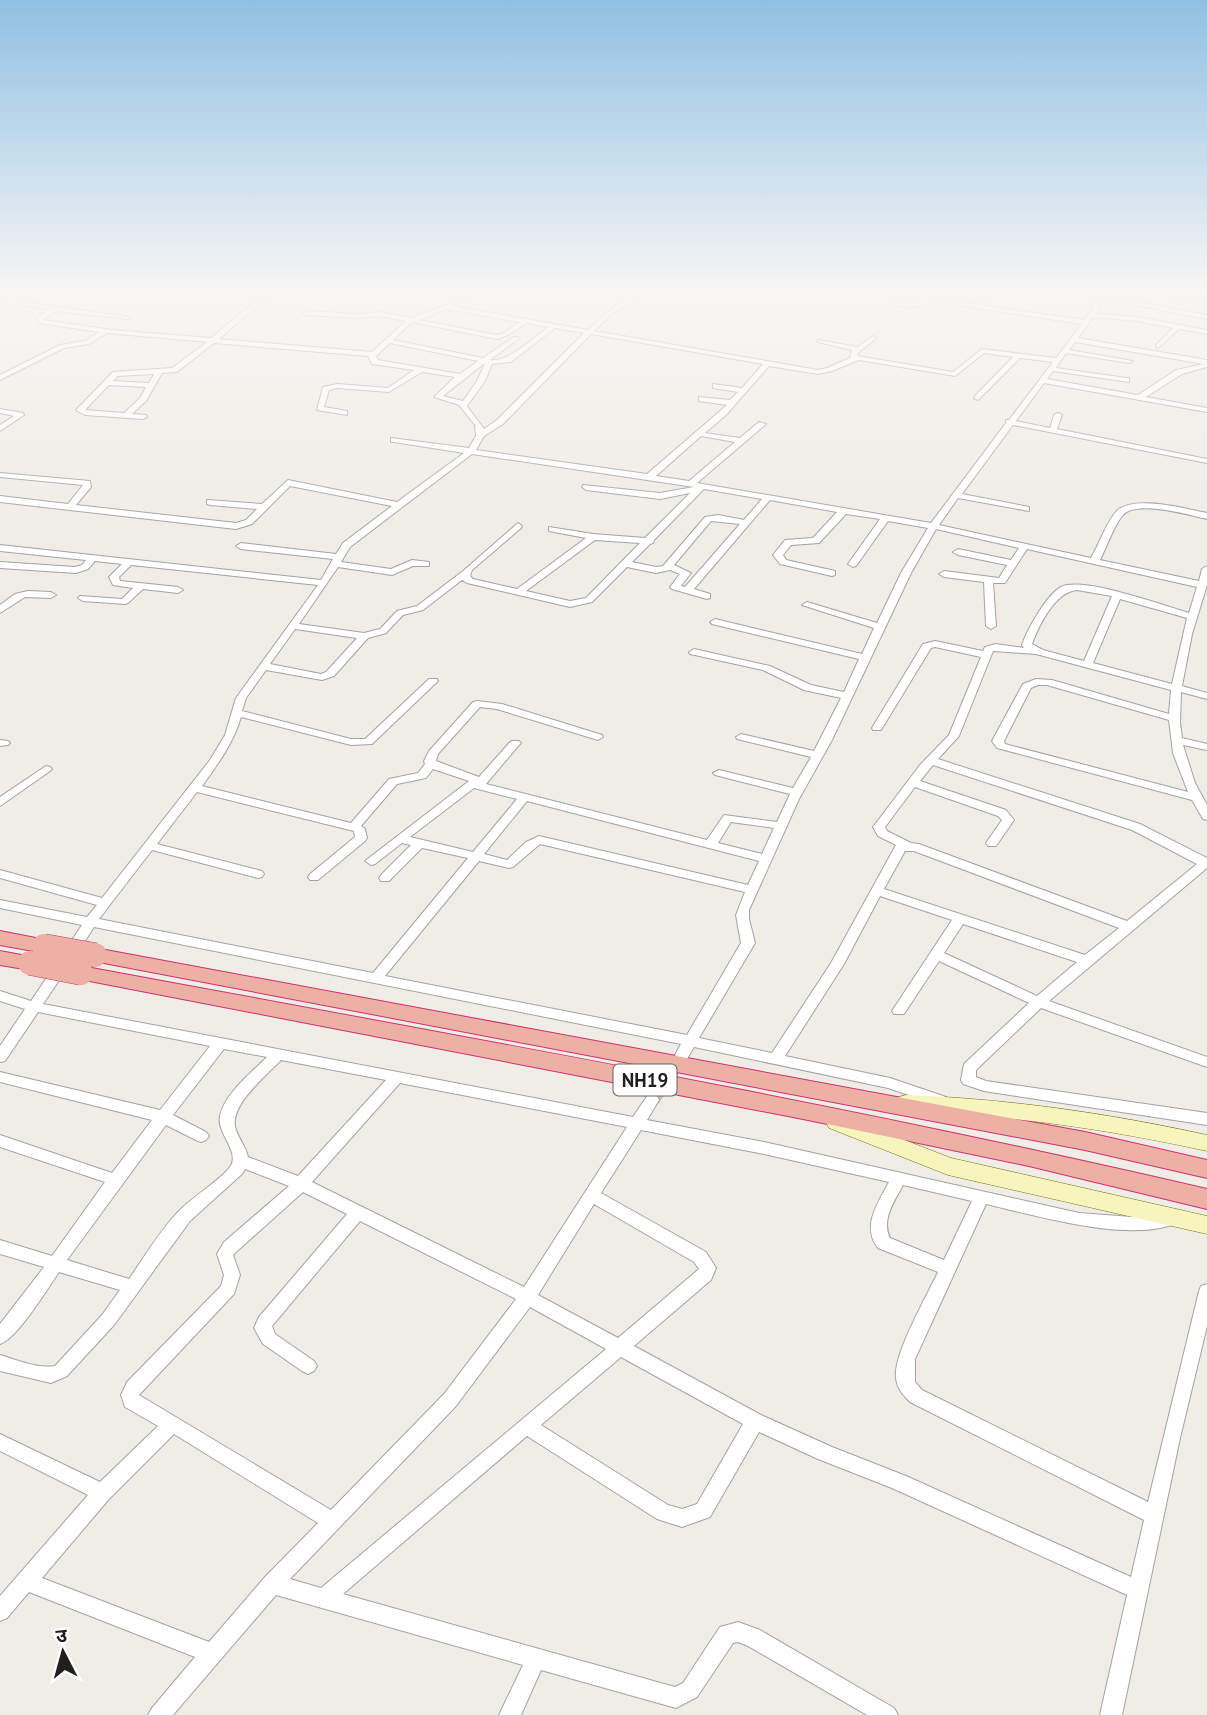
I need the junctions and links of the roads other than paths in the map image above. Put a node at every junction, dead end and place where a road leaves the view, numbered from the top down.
1 (163, 372) edge
2 (416, 372) edge
3 (436, 372) edge
4 (469, 372) edge
5 (483, 372) edge
6 (549, 372) edge
7 (760, 372) edge
8 (940, 372) edge
9 (958, 372) edge
10 (1002, 372) edge
11 (1048, 372) edge
12 (1099, 372) edge
13 (1179, 372) edge
14 (158, 373) junction
15 (461, 377) junction
16 (1042, 380) junction
17 (1126, 380) dead end
18 (107, 383) junction
19 (151, 385) junction
20 (716, 386) dead end
21 (743, 390) junction
22 (978, 398) dead end
23 (1139, 398) junction
24 (702, 399) dead end
25 (732, 403) junction
26 (464, 405) junction
27 (1207, 410) edge
28 (0, 411) edge
29 (344, 412) dead end
30 (1058, 415) dead end
31 (126, 416) junction
32 (144, 417) dead end
33 (1009, 422) junction
34 (762, 424) dead end
35 (0, 429) edge
36 (1053, 431) junction
37 (700, 434) junction
38 (480, 435) junction
39 (394, 440) dead end
40 (741, 441) junction
41 (471, 451) junction
42 (1207, 461) edge
43 (0, 475) edge
44 (649, 477) junction
45 (586, 487) dead end
46 (697, 487) junction
47 (955, 495) junction
48 (768, 497) junction
49 (0, 499) edge
50 (210, 502) dead end
51 (398, 505) junction
52 (71, 506) junction
53 (263, 507) junction
54 (1026, 509) dead end
55 (844, 510) junction
56 (1207, 516) edge
57 (886, 517) junction
58 (746, 523) junction
59 (518, 526) dead end
60 (933, 526) junction
61 (552, 529) dead end
62 (593, 537) junction
63 (650, 541) junction
64 (241, 545) dead end
65 (1025, 545) junction
66 (0, 548) edge
67 (958, 552) dead end
68 (93, 558) junction
69 (1095, 560) junction
70 (336, 561) junction
71 (130, 562) junction
72 (426, 564) dead end
73 (627, 564) junction
74 (853, 564) dead end
75 (1014, 564) junction
76 (0, 565) edge
77 (669, 566) junction
78 (1207, 572) edge
79 (465, 573) junction
80 (832, 573) dead end
81 (943, 574) dead end
82 (988, 582) junction
83 (324, 583) junction
84 (141, 586) junction
85 (178, 590) dead end
86 (687, 591) junction
87 (519, 592) junction
88 (1203, 593) edge
89 (51, 595) dead end
90 (707, 596) dead end
91 (1116, 597) junction
92 (83, 598) dead end
93 (807, 605) dead end
94 (0, 610) edge
95 (1194, 617) junction
96 (715, 622) dead end
97 (292, 625) junction
98 (991, 626) dead end
99 (880, 627) junction
100 (364, 636) junction
101 (694, 652) dead end
102 (1039, 652) junction
103 (987, 654) junction
104 (866, 658) junction
105 (1087, 664) junction
106 (262, 666) junction
107 (433, 681) dead end
108 (1175, 687) junction
109 (848, 696) junction
110 (1207, 696) edge
111 (236, 713) junction
112 (1174, 718) junction
113 (877, 728) dead end
114 (598, 737) dead end
115 (741, 737) dead end
116 (1178, 740) junction
117 (515, 743) dead end
118 (1207, 747) edge
119 (818, 755) junction
120 (930, 760) junction
121 (431, 764) junction
122 (46, 769) dead end
123 (719, 773) dead end
124 (912, 782) junction
125 (481, 783) junction
126 (195, 788) junction
127 (796, 792) junction
128 (525, 796) junction
129 (1195, 797) junction
130 (0, 802) edge
131 (1207, 816) edge
132 (781, 826) junction
133 (354, 827) junction
134 (401, 839) junction
135 (992, 843) dead end
136 (420, 844) junction
137 (711, 844) junction
138 (150, 846) junction
139 (907, 846) junction
140 (477, 858) junction
141 (767, 859) junction
142 (371, 861) dead end
143 (1206, 862) edge
144 (0, 874) edge
145 (258, 874) dead end
146 (314, 877) dead end
147 (385, 878) dead end
148 (752, 890) junction
149 (877, 891) junction
150 (105, 903) junction
151 (0, 904) edge
152 (960, 918) junction
153 (92, 920) junction
154 (1127, 926) junction
155 (0, 938) edge
156 (935, 954) junction
157 (0, 958) edge
158 (1088, 961) junction
159 (88, 964) junction
160 (377, 978) junction
161 (0, 996) edge
162 (1040, 1003) junction
163 (35, 1007) junction
164 (899, 1011) dead end
165 (691, 1041) junction
166 (221, 1042) junction
167 (279, 1053) junction
168 (682, 1055) tunnel mouth
169 (0, 1057) edge
170 (775, 1060) junction
171 (1207, 1062) edge
172 (398, 1076) junction
173 (0, 1077) edge
174 (652, 1100) tunnel mouth
175 (878, 1102) junction
176 (949, 1104) junction
177 (808, 1111) junction
178 (164, 1116) junction
179 (1207, 1119) edge
180 (638, 1123) junction
181 (201, 1136) dead end
182 (0, 1141) edge
183 (1207, 1143) edge
184 (242, 1161) junction
185 (1207, 1169) edge
186 (898, 1179) junction
187 (116, 1180) junction
188 (301, 1184) junction
189 (591, 1195) junction
190 (981, 1199) junction
191 (1207, 1199) edge
192 (358, 1212) junction
193 (1178, 1219) junction
194 (1207, 1225) edge
195 (0, 1247) edge
196 (55, 1265) junction
197 (948, 1269) junction
198 (133, 1287) junction
199 (1207, 1291) edge
200 (527, 1297) junction
201 (0, 1337) edge
202 (620, 1349) junction
203 (0, 1363) edge
204 (308, 1366) dead end
205 (755, 1421) junction
206 (172, 1424) junction
207 (527, 1426) junction
208 (0, 1442) edge
209 (102, 1493) junction
210 (1154, 1514) junction
211 (332, 1521) junction
212 (26, 1581) junction
213 (272, 1584) junction
214 (1138, 1590) junction
215 (324, 1598) junction
216 (0, 1611) edge
217 (211, 1653) junction
218 (536, 1660) junction
219 (159, 1715) edge
220 (510, 1715) edge
221 (887, 1715) edge
222 (1111, 1715) edge

1 - 14 street
2 - 29 street
3 - 15 street
4 - 15 street
5 - 26 street
6 - 38 street
7 - 21 street
8 - 9 street
10 - 22 street
11 - 16 street
12 - 17 street
13 - 23 street
14 - 18 street
14 - 19 street
15 - 26 street
16 - 23 street
16 - 33 street
18 - 19 street
18 - 31 street
19 - 31 street
20 - 21 street
21 - 25 street
23 - 27 street
24 - 25 street
25 - 37 street
26 - 38 street
28 - 35 street
30 - 36 street
31 - 32 street
33 - 36 street
33 - 47 street
34 - 40 street
36 - 42 street
37 - 40 street
37 - 44 street
38 - 41 street
39 - 41 street
40 - 46 street
41 - 44 street
41 - 51 street
43 - 52 street
44 - 46 street
45 - 46 street
46 - 48 street
46 - 63 street
47 - 54 street
47 - 60 street
48 - 55 street
48 - 58 street
49 - 52 street
50 - 53 street
51 - 53 street
51 - 70 street
52 - 53 street
55 - 57 street
55 - 80 street
56 - 69 street
57 - 60 street
57 - 74 street
58 - 77 street
58 - 86 street
59 - 79 street
60 - 65 street
60 - 99 street
61 - 62 street
62 - 63 street
62 - 87 street
63 - 73 street
64 - 70 street
65 - 69 street
65 - 75 street
66 - 68 street
67 - 75 street
68 - 71 street
68 - 76 street
69 - 88 street
70 - 72 street
70 - 83 street
71 - 83 street
71 - 84 street
73 - 77 street
73 - 87 street
75 - 82 street
77 - 86 street
78 - 88 street
79 - 87 street
79 - 100 street
81 - 82 street
82 - 98 street
83 - 97 street
84 - 85 street
84 - 92 street
86 - 90 street
88 - 95 street
89 - 94 street
91 - 95 street
91 - 102 street
91 - 105 street
93 - 99 street
95 - 108 street
96 - 104 street
97 - 100 street
97 - 106 street
99 - 104 street
100 - 106 street
101 - 109 street
102 - 103 street
102 - 105 street
103 - 113 street
103 - 120 street
104 - 109 street
105 - 108 street
106 - 111 street
107 - 111 street
108 - 110 street
108 - 112 street
109 - 119 street
111 - 126 street
112 - 116 street
112 - 129 street
114 - 121 street
115 - 119 street
116 - 118 street
116 - 129 street
117 - 125 street
119 - 127 street
120 - 124 street
120 - 143 street
121 - 125 street
121 - 133 street
122 - 130 street
123 - 127 street
124 - 135 street
124 - 139 street
125 - 128 street
125 - 134 street
126 - 133 street
126 - 138 street
127 - 132 street
128 - 137 street
128 - 140 street
129 - 131 street
132 - 137 street
132 - 141 street
133 - 146 street
134 - 136 street
134 - 142 street
136 - 140 street
136 - 147 street
137 - 141 street
138 - 145 street
138 - 150 street
139 - 149 street
139 - 154 street
140 - 148 street
140 - 160 street
141 - 148 street
143 - 154 street
144 - 150 street
148 - 165 street
149 - 152 street
149 - 170 street
150 - 153 street
151 - 153 street
152 - 156 street
152 - 158 street
153 - 160 street
153 - 163 street
154 - 158 street
155 - 159 highway, NH19, bridge
156 - 162 street
156 - 164 street
157 - 159 highway, NH19, bridge
158 - 162 street
159 - 175 highway, NH19
159 - 177 highway, NH19
160 - 165 street
161 - 163 street
162 - 171 street
162 - 179 street
163 - 166 street
163 - 169 street
165 - 168 street
165 - 170 street
166 - 167 street
166 - 178 street
167 - 172 street
167 - 184 street
170 - 176 street
172 - 180 street
172 - 188 street
173 - 178 street
174 - 180 street
175 - 176 main road
175 - 185 highway, NH19
176 - 183 main road
177 - 191 highway, NH19
177 - 193 main road
178 - 181 street
178 - 187 street
180 - 186 street
180 - 189 street
182 - 187 street
184 - 188 street
184 - 198 street
186 - 190 street
186 - 197 street
187 - 196 street
188 - 192 street
188 - 206 street
189 - 200 street
189 - 202 street
190 - 193 street
190 - 197 street
192 - 200 street
192 - 204 street
193 - 194 main road
195 - 196 street
196 - 198 street
196 - 201 street
197 - 210 street
198 - 203 street
199 - 210 street
200 - 202 street
200 - 211 street
202 - 205 street
202 - 207 street
205 - 207 street
205 - 214 street
206 - 209 street
206 - 211 street
207 - 215 street
208 - 209 street
209 - 212 street
210 - 214 street
211 - 213 street
212 - 216 street
212 - 217 street
213 - 215 street
213 - 217 street
214 - 222 street
215 - 218 street
217 - 219 street
218 - 220 street
218 - 221 street

